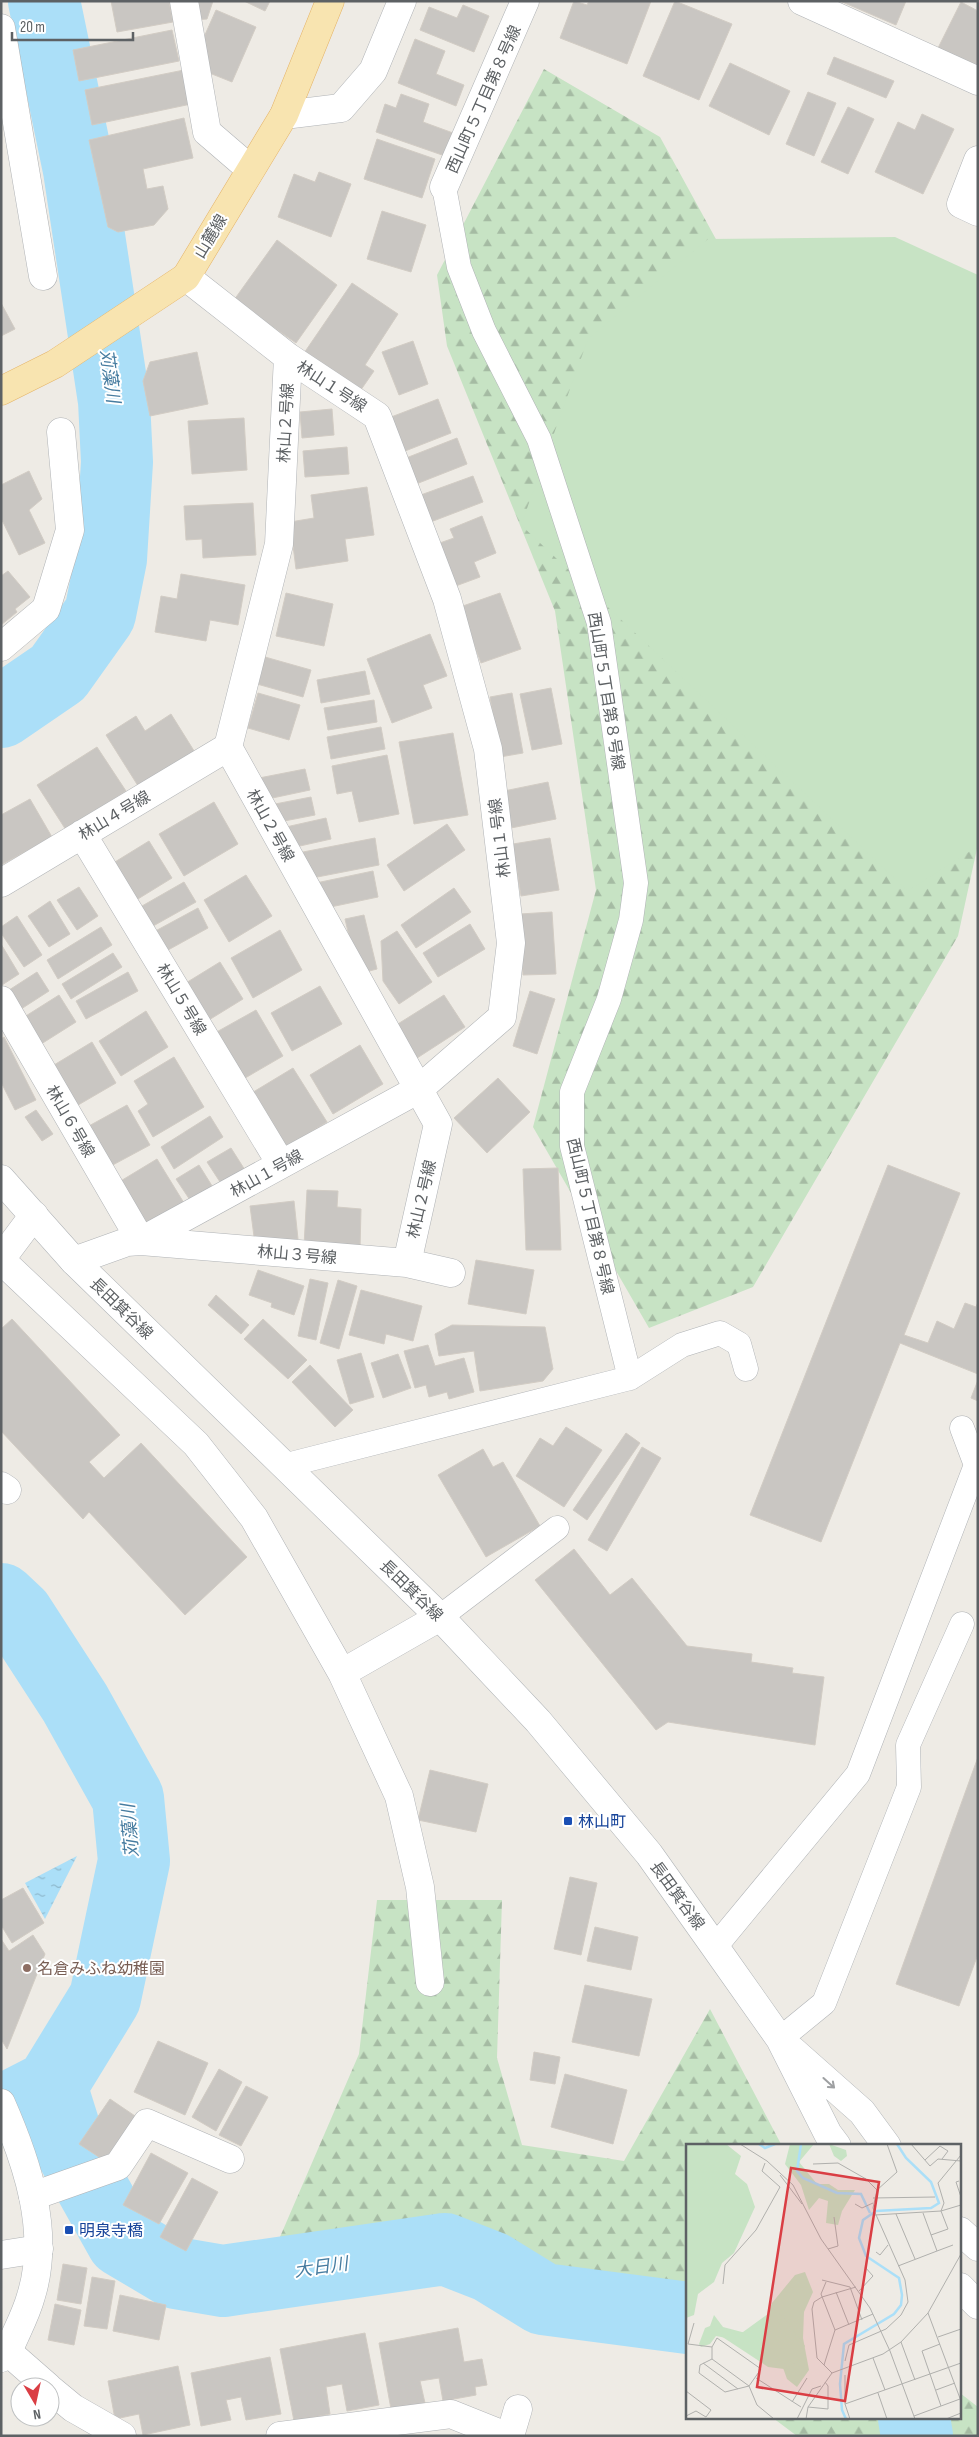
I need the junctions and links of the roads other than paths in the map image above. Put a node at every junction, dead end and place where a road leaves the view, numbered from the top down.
1 (184, 1) edge
2 (330, 1) edge
3 (402, 1) edge
4 (525, 1) edge
5 (802, 1) edge
6 (1, 28) edge
7 (978, 81) edge
8 (284, 115) junction
9 (978, 160) edge
10 (250, 169) junction
11 (444, 187) joint
12 (969, 208) edge
13 (43, 276) dead end
14 (186, 277) junction
15 (288, 357) junction
16 (1, 391) edge
17 (61, 432) dead end
18 (1, 646) edge
19 (228, 748) junction
20 (82, 834) junction
21 (1, 883) edge
22 (1, 1000) edge
23 (419, 1088) junction
24 (281, 1164) junction
25 (1, 1179) edge
26 (34, 1215) junction
27 (141, 1241) junction
28 (1, 1259) edge
29 (74, 1261) junction
30 (406, 1263) junction
31 (451, 1273) dead end
32 (746, 1369) dead end
33 (630, 1378) junction
34 (962, 1428) dead end
35 (283, 1466) junction
36 (557, 1528) dead end
37 (440, 1617) junction
38 (962, 1624) dead end
39 (342, 1673) junction
40 (715, 1947) junction
41 (430, 1982) dead end
42 (780, 2039) junction
43 (1, 2103) edge
44 (836, 2144) edge
45 (886, 2144) edge
46 (230, 2159) dead end
47 (33, 2196) junction
48 (962, 2233) edge
49 (978, 2247) edge
50 (39, 2248) junction
51 (1, 2255) edge
52 (962, 2289) edge
53 (978, 2305) edge
54 (4, 2355) edge
55 (34, 2377) edge
56 (60, 2397) edge
57 (518, 2409) dead end
58 (122, 2436) edge
59 (280, 2436) edge
60 (506, 2436) edge
61 (510, 2436) edge

1 - 10 street
2 - 8 main road, 山麓線
3 - 8 street
4 - 11 street, 西山町５丁目第８号線
5 - 7 street
6 - 13 street
8 - 10 main road, 山麓線
9 - 12 street
10 - 14 main road, 山麓線
11 - 33 lane, 西山町５丁目第８号線
14 - 15 street, 林山１号線
14 - 16 main road, 山麓線
15 - 19 street, 林山２号線
15 - 23 street, 林山１号線
17 - 18 street
19 - 20 street, 林山４号線
19 - 23 street, 林山２号線
20 - 21 street, 林山４号線
20 - 24 street, 林山５号線
22 - 27 street, 林山６号線
23 - 24 street, 林山１号線
23 - 30 street, 林山２号線
24 - 27 street, 林山１号線
25 - 26 street, 長田箕谷線
26 - 28 street
26 - 29 street, 長田箕谷線
27 - 29 street, 林山１号線
27 - 30 street, 林山３号線
28 - 39 street
29 - 35 street, 長田箕谷線
30 - 31 street, 林山３号線
32 - 33 lane
33 - 35 lane
34 - 40 lane
35 - 37 street, 長田箕谷線
36 - 37 lane
37 - 39 street
37 - 40 street, 長田箕谷線
38 - 42 lane
39 - 41 street
40 - 42 street, 長田箕谷線
42 - 44 street, 長田箕谷線
42 -> 45 street, 長田箕谷線
43 - 47 street
46 - 47 street
47 - 50 street
48 - 49 street
50 - 51 street
50 - 54 street
52 - 53 street
54 - 55 street
56 - 58 street
57 - 61 street
59 - 60 street

